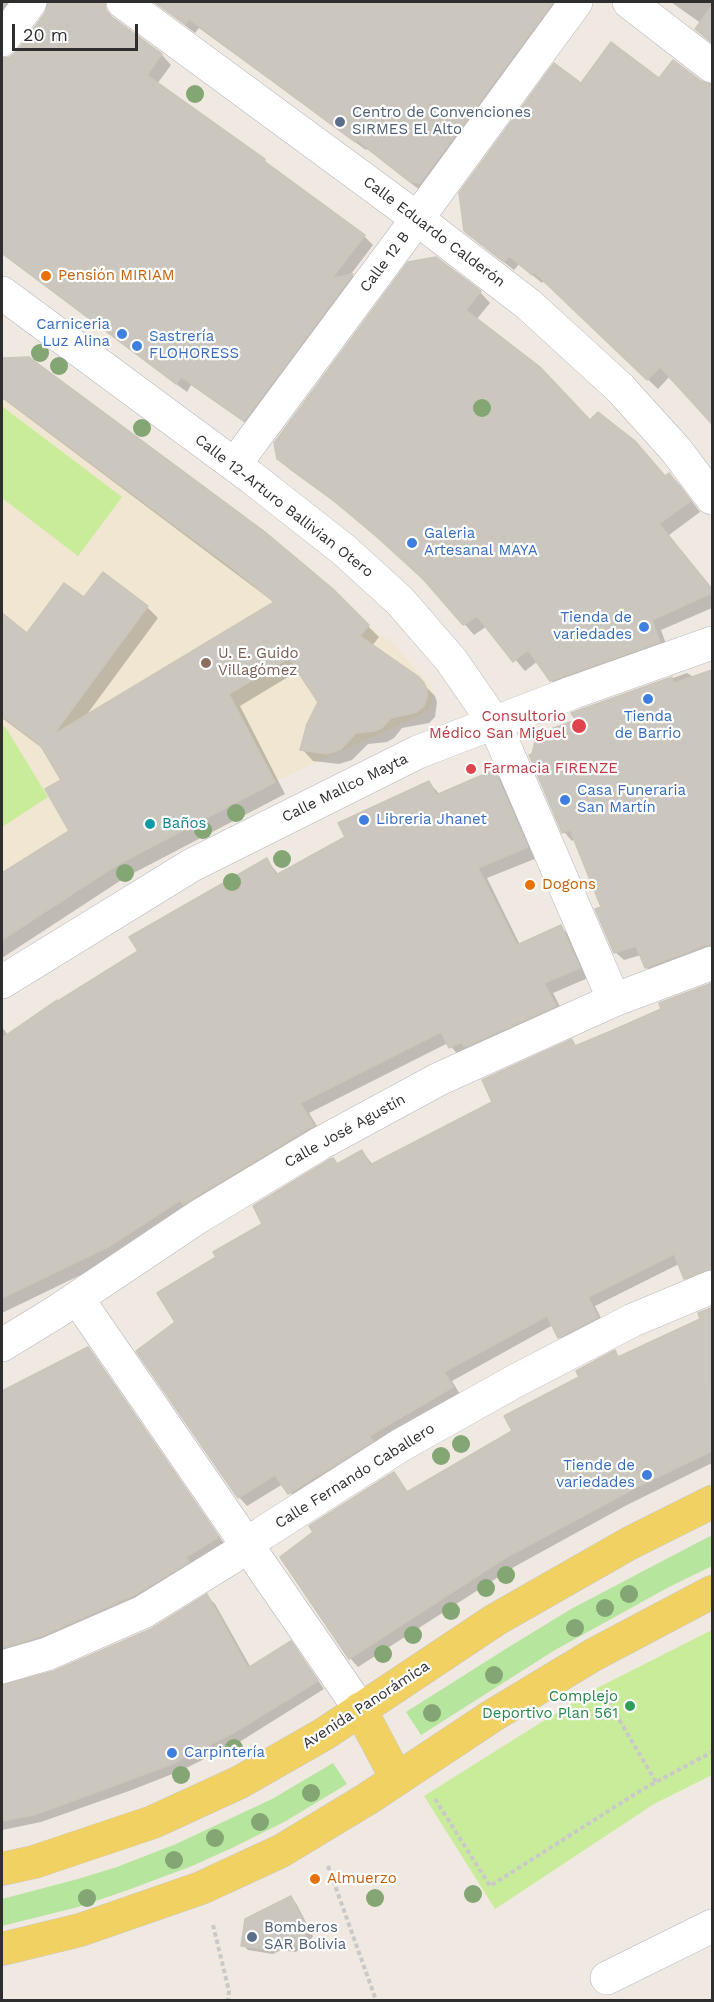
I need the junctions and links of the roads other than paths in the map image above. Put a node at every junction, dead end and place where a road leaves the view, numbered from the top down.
1 (30, 2) edge
2 (123, 2) edge
3 (576, 2) edge
4 (629, 2) edge
5 (2, 40) edge
6 (712, 66) edge
7 (417, 219) junction
8 (4, 301) edge
9 (235, 464) junction
10 (712, 498) edge
11 (712, 643) edge
12 (494, 722) junction
13 (712, 963) edge
14 (2, 982) edge
15 (614, 1000) junction
16 (712, 1287) edge
17 (77, 1298) junction
18 (2, 1345) edge
19 (712, 1502) edge
20 (248, 1545) junction
21 (712, 1592) edge
22 (2, 1667) edge
23 (360, 1709) junction
24 (398, 1779) junction
25 (2, 1869) edge
26 (712, 1926) edge
27 (2, 1949) edge
28 (607, 1978) dead end

1 - 5 street
2 - 7 street, Calle Eduardo Calderón
3 - 7 street, Calle 12 B
4 - 6 street
7 - 9 street, Calle 12 B
7 - 10 street, Calle Eduardo Calderón
8 - 9 street, Calle 12-Arturo Ballivian Otero
9 - 12 street, Calle 12-Arturo Ballivian Otero
11 - 12 street, Calle Mallco Mayta
12 - 14 street, Calle Mallco Mayta
12 - 15 street, Calle 12-Arturo Ballivian Otero
13 - 15 street, Calle José Agustín
15 - 17 street, Calle José Agustín
16 - 20 street, Calle Fernando Caballero
17 - 18 street, Calle José Agustín
17 - 20 street
19 - 23 main road, Avenida Panorámica
20 - 22 street, Calle Fernando Caballero
20 - 23 street
21 - 24 main road
23 - 24 main road
23 - 25 main road, Avenida Panorámica
24 - 27 main road
26 - 28 street

